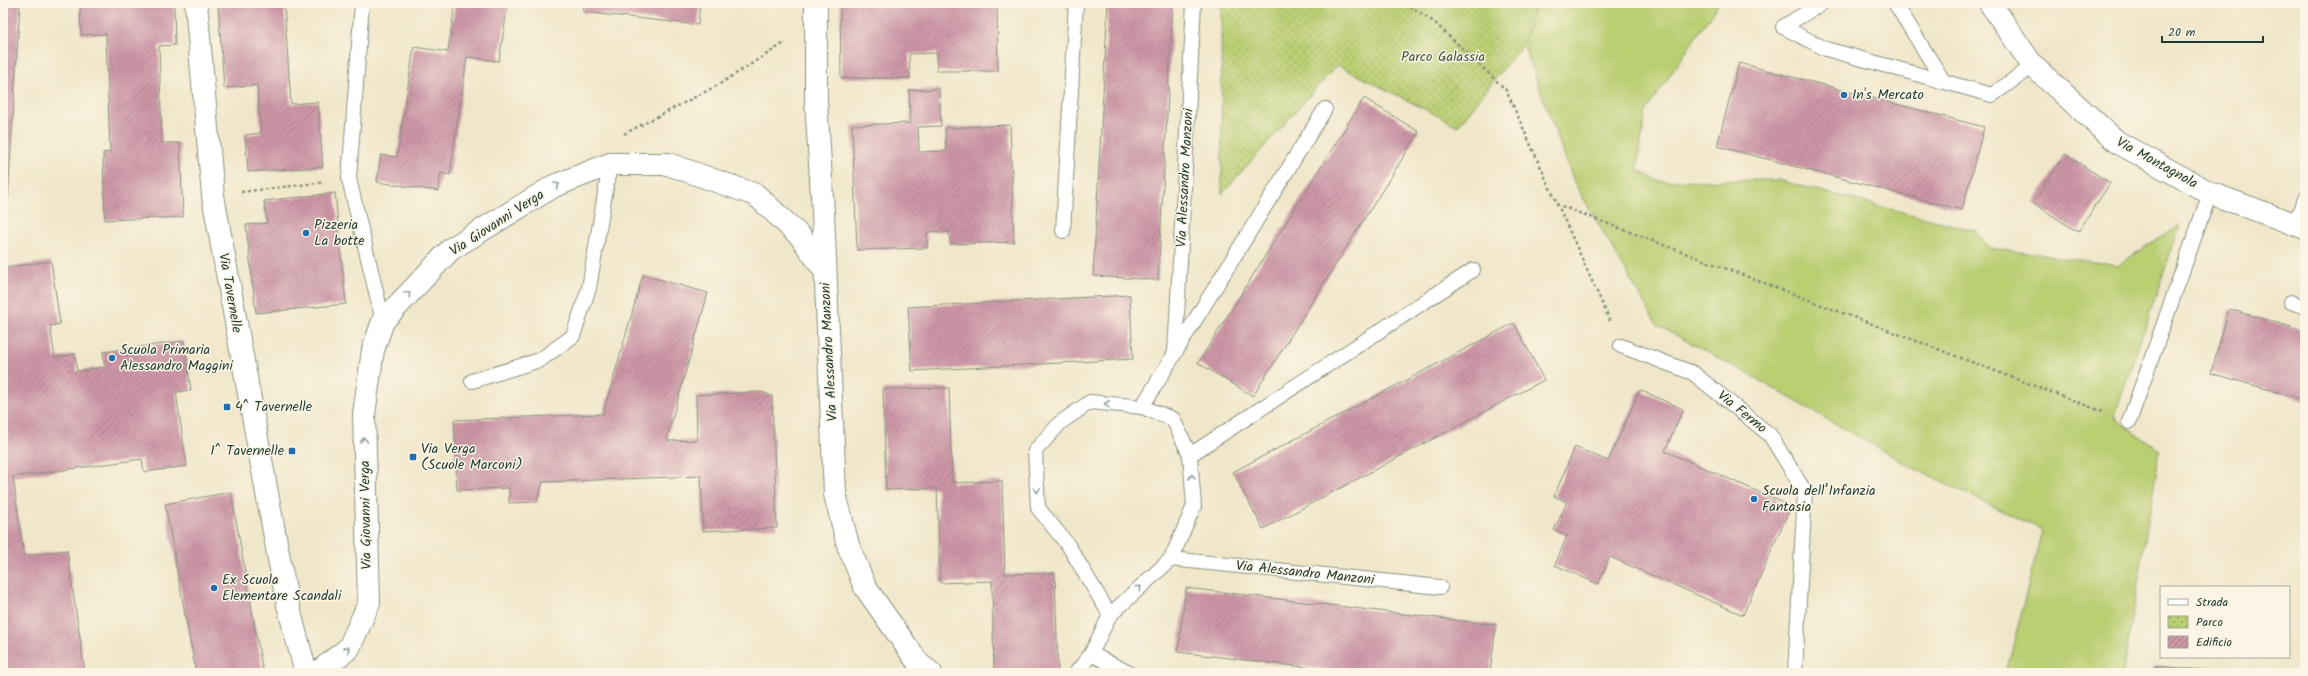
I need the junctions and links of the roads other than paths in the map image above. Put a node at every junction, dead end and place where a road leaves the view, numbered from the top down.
1 (196, 3) edge
2 (362, 3) edge
3 (1076, 3) edge
4 (1194, 3) edge
5 (1822, 3) edge
6 (1895, 3) edge
7 (1990, 3) edge
8 (816, 14) edge
9 (2033, 66) junction
10 (1944, 82) junction
11 (1325, 109) dead end
12 (610, 164) junction
13 (2210, 193) junction
14 (2305, 199) edge
15 (2300, 226) edge
16 (1063, 231) dead end
17 (1473, 270) dead end
18 (825, 271) junction
19 (2291, 302) dead end
20 (2305, 307) edge
21 (383, 321) junction
22 (1621, 346) road end
23 (1175, 353) junction
24 (472, 381) dead end
25 (1142, 407) junction
26 (2129, 422) road end
27 (1190, 455) junction
28 (1170, 559) junction
29 (1440, 587) dead end
30 (1110, 615) junction
31 (1091, 654) junction
32 (306, 673) edge
33 (316, 673) edge
34 (931, 673) edge
35 (1076, 673) edge
36 (1129, 673) edge
37 (1795, 673) edge

1 - 32 street, Via Tavernelle
2 - 21 lane
3 - 16 lane
4 - 23 lane, Via Alessandro Manzoni
5 - 10 lane
6 - 10 lane
7 - 9 street, Via Montagnola
8 - 18 street, Via Alessandro Manzoni
9 - 10 lane
9 - 13 street, Via Montagnola
11 - 23 lane, Via Alessandro Manzoni
12 - 18 street, Via Giovanni Verga
21 -> 12 street, Via Giovanni Verga
12 - 24 lane
13 - 15 street, Via Montagnola
13 - 26 lane
14 - 15 lane
17 - 27 lane
18 - 34 street, Via Alessandro Manzoni
19 - 20 lane
33 -> 21 street, Via Giovanni Verga
22 - 37 lane, Via Fermo
23 - 25 lane, Via Alessandro Manzoni
25 - 27 lane
25 -> 30 lane
28 -> 27 lane
28 - 29 lane, Via Alessandro Manzoni
30 -> 28 lane
30 - 31 lane
31 - 35 lane
31 - 36 lane

